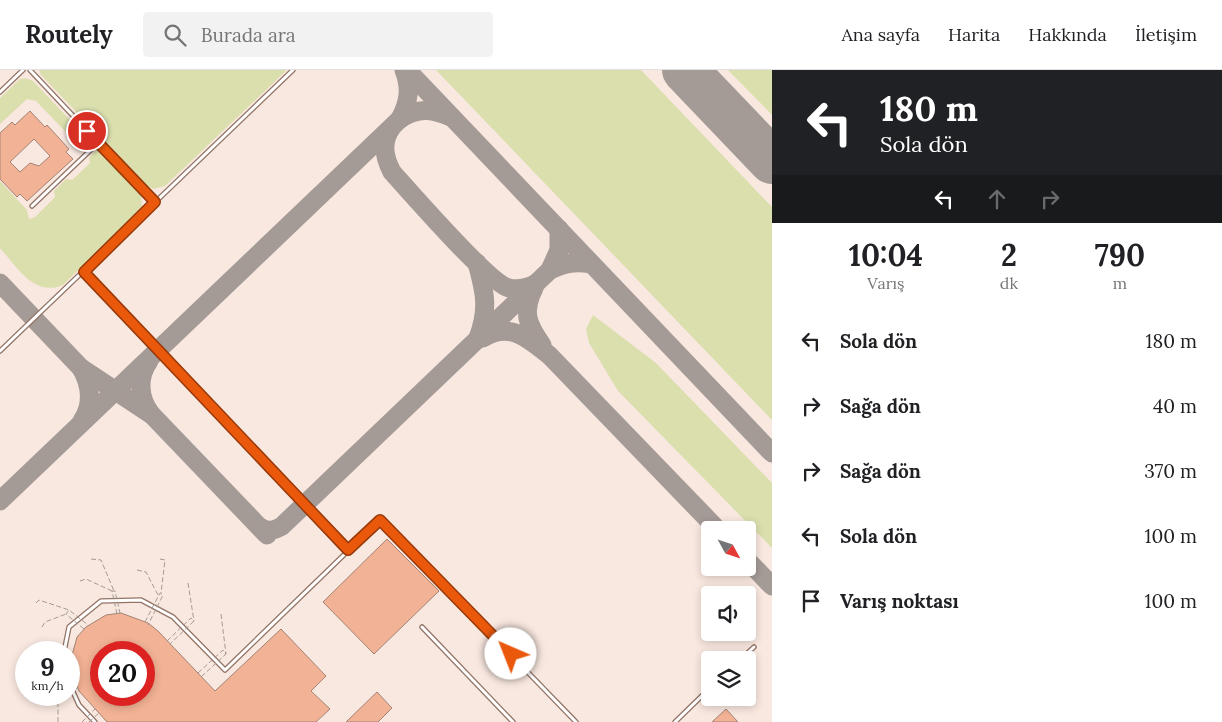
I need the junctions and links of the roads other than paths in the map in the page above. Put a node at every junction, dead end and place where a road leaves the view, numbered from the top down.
1 (24, 70) edge
2 (30, 70) edge
3 (294, 70) edge
4 (0, 92) edge
5 (98, 143) junction
6 (155, 202) junction
7 (32, 206) dead end
8 (84, 272) junction
9 (0, 351) edge
10 (348, 550) junction
11 (422, 627) dead end
12 (66, 641) edge
13 (754, 647) dead end
14 (750, 651) edge
15 (701, 697) edge
16 (80, 706) edge
17 (95, 722) edge
18 (514, 722) edge
19 (576, 722) edge
20 (675, 722) edge

1 - 4 lane
2 - 5 lane
3 - 6 lane
5 - 6 lane
5 - 7 lane
6 - 8 lane
8 - 9 lane
8 - 10 lane
10 - 12 lane
10 - 19 lane
11 - 18 lane
13 - 14 lane
15 - 20 lane
16 - 17 lane

